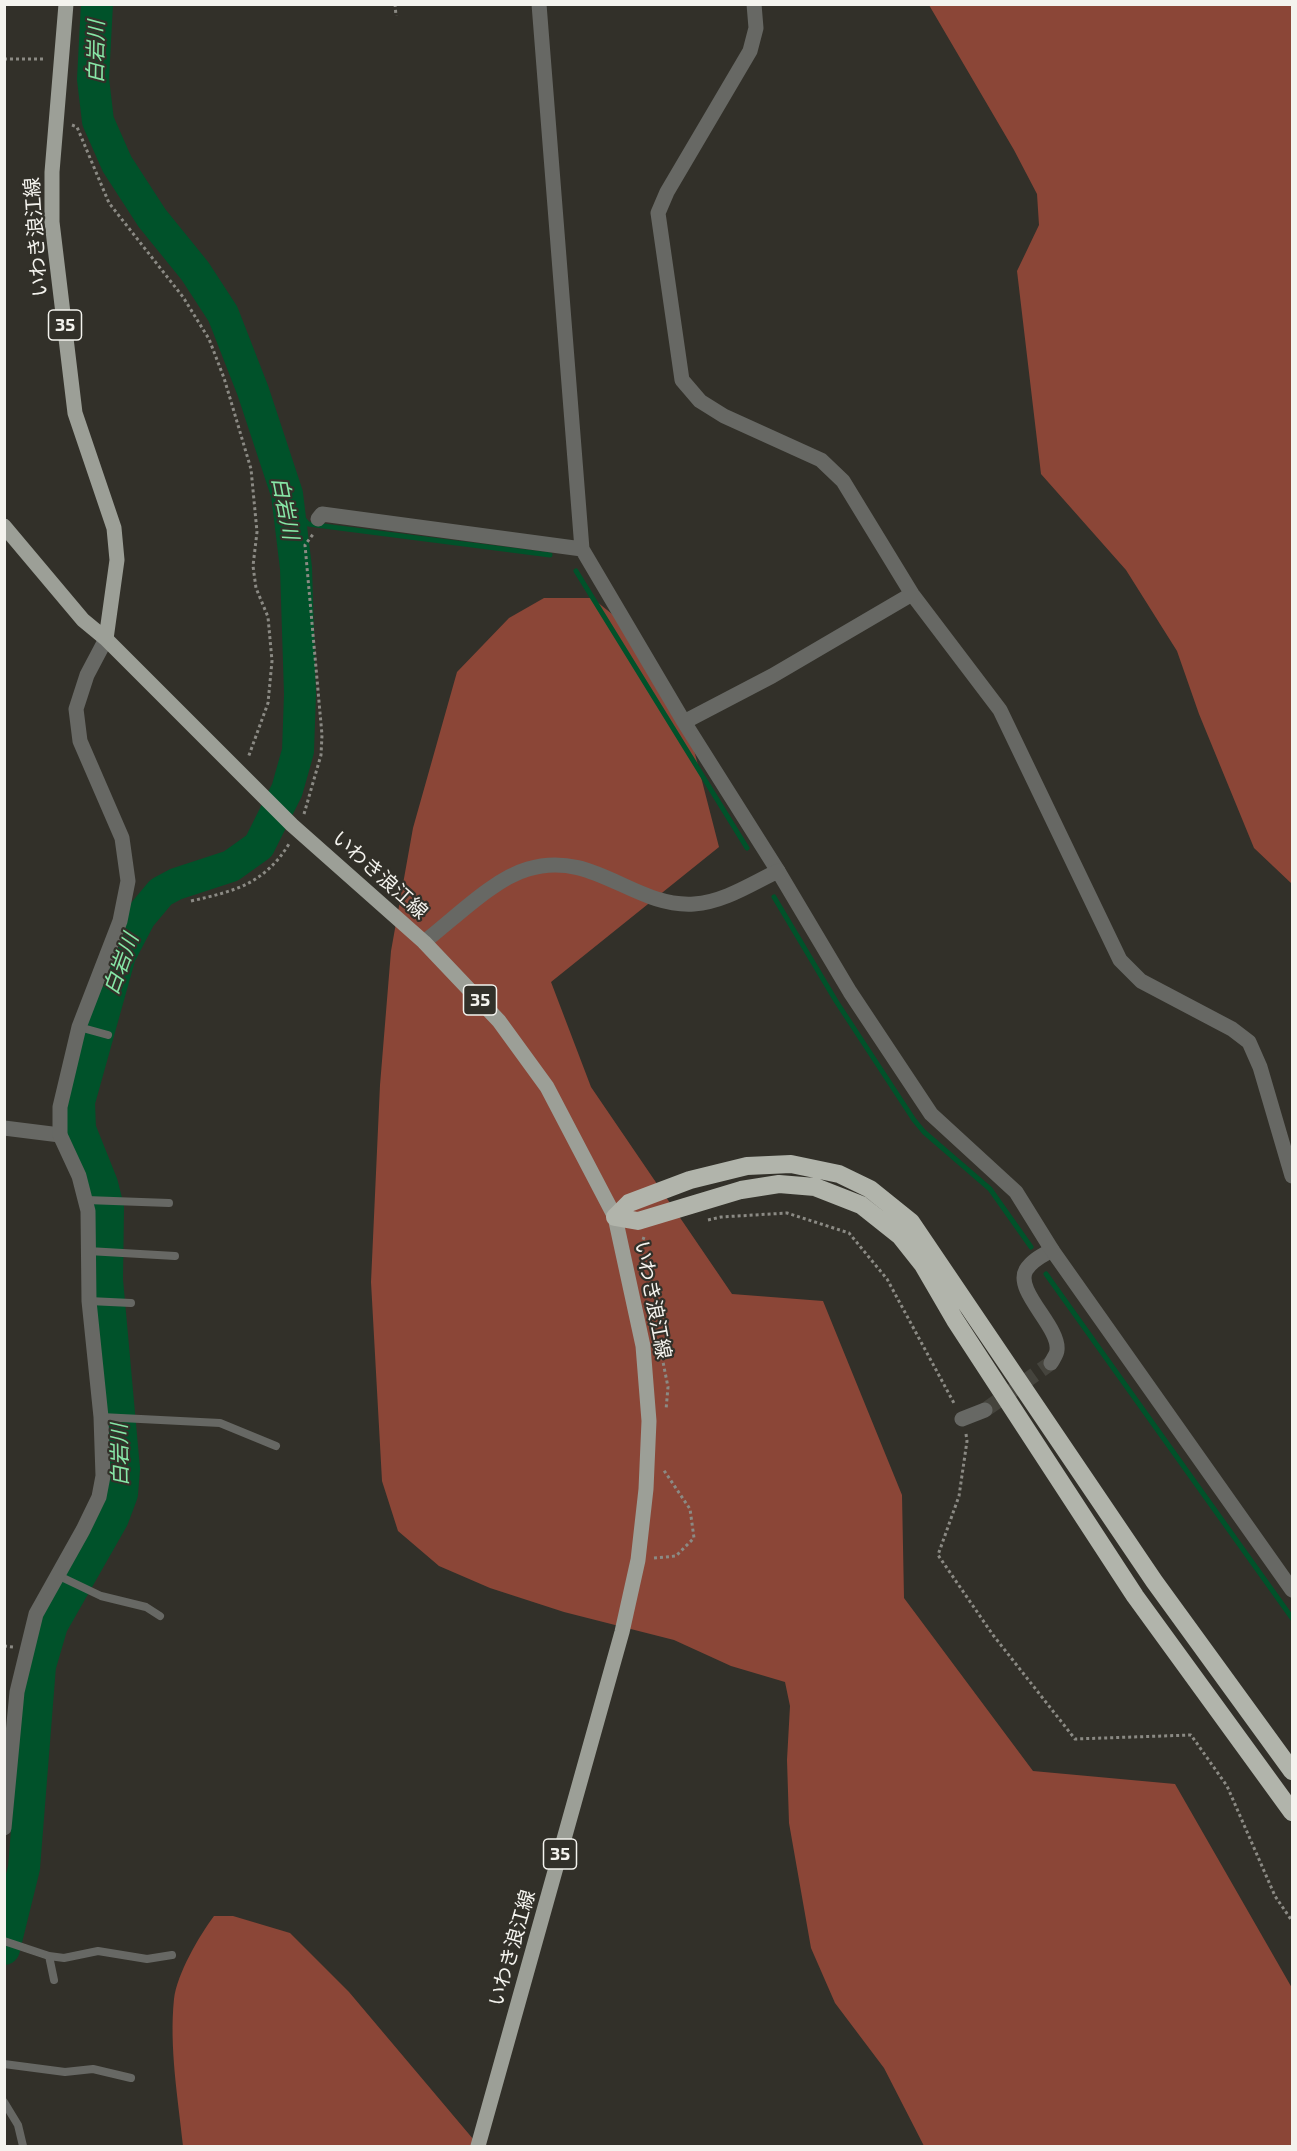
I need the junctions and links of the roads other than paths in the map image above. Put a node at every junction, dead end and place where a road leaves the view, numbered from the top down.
1 (66, 4) edge
2 (540, 4) edge
3 (754, 4) edge
4 (316, 525) road end
5 (4, 526) edge
6 (582, 549) junction
7 (912, 594) junction
8 (106, 639) junction
9 (684, 722) junction
10 (778, 871) junction
11 (424, 942) junction
12 (84, 1028) junction
13 (108, 1035) dead end
14 (4, 1128) edge
15 (60, 1135) junction
16 (1293, 1176) edge
17 (90, 1200) junction
18 (169, 1203) dead end
19 (615, 1217) junction
20 (1052, 1250) junction
21 (93, 1251) junction
22 (175, 1256) dead end
23 (94, 1301) junction
24 (131, 1303) dead end
25 (1052, 1363) dead end
26 (985, 1410) tunnel mouth
27 (105, 1417) junction
28 (962, 1419) road end
29 (276, 1446) dead end
30 (60, 1576) junction
31 (1293, 1590) edge
32 (159, 1616) dead end
33 (1293, 1771) edge
34 (1293, 1812) edge
35 (4, 1828) edge
36 (4, 1941) edge
37 (172, 1955) dead end
38 (49, 1956) junction
39 (54, 1980) dead end
40 (4, 2064) edge
41 (131, 2078) dead end
42 (4, 2102) edge
43 (23, 2146) edge
44 (478, 2146) edge

1 - 8 main road, いわき浪江線 / 35
2 - 6 street
3 - 7 street
4 - 6 street
5 - 8 main road, いわき浪江線 / 35
6 - 9 street
7 - 9 street
7 - 16 street
8 - 11 main road, いわき浪江線 / 35
8 - 12 street
9 - 10 street
10 - 11 street
10 - 20 street
11 - 19 main road, いわき浪江線 / 35
12 - 13 lane
12 - 15 street
14 - 15 street
15 - 17 street
17 - 18 lane
17 - 21 street
19 - 33 highway
19 - 34 highway
19 - 44 main road, いわき浪江線 / 35
20 - 25 street
20 - 31 street
21 - 22 lane
21 - 23 street
23 - 24 lane
23 - 27 street
26 - 28 street
27 - 29 lane
27 - 30 street
30 - 32 lane
30 - 35 street
36 - 38 lane
37 - 38 lane
38 - 39 lane
40 - 41 lane
42 - 43 lane

